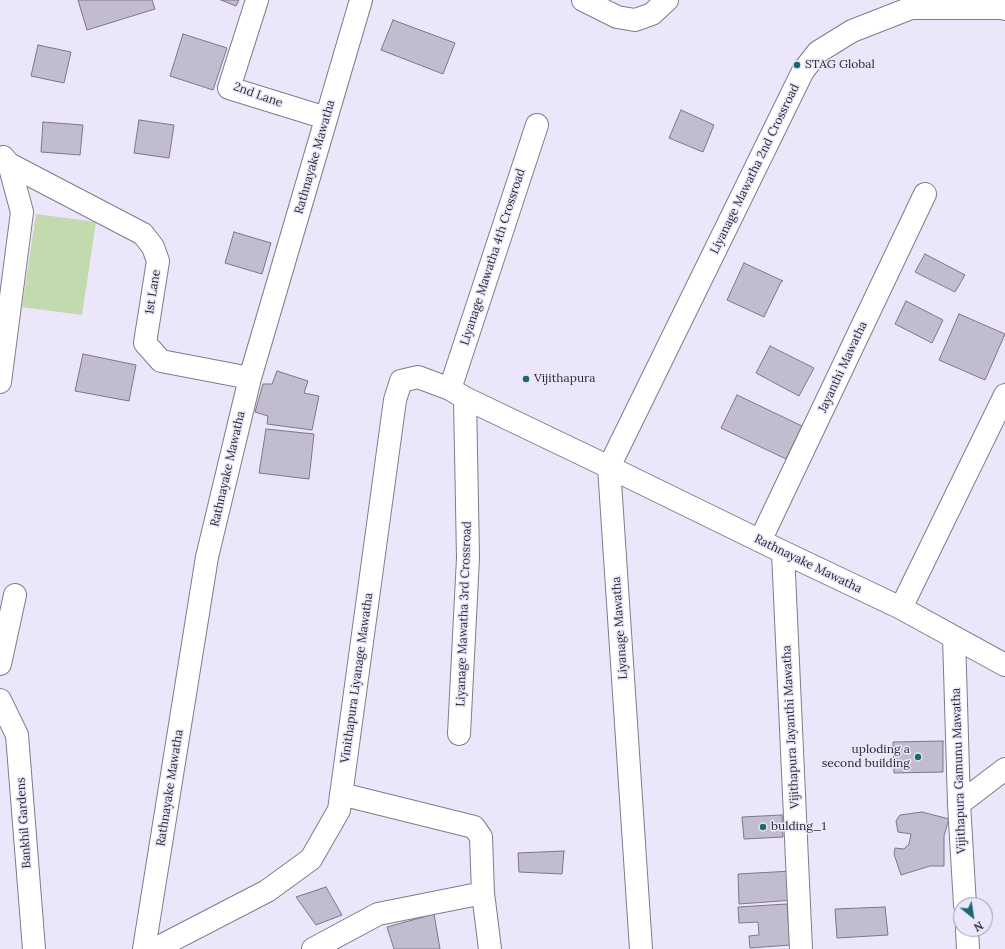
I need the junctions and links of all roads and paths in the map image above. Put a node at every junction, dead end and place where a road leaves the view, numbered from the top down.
1 (257, 0) edge
2 (361, 0) edge
3 (583, 0) edge
4 (667, 0) edge
5 (1005, 9) edge
6 (326, 118) junction
7 (537, 125) dead end
8 (5, 158) edge
9 (925, 194) dead end
10 (7, 265) edge
11 (250, 378) junction
12 (0, 382) edge
13 (457, 393) junction
14 (1005, 395) edge
15 (609, 467) junction
16 (760, 541) junction
17 (783, 552) junction
18 (15, 595) dead end
19 (901, 608) junction
20 (954, 637) junction
21 (0, 664) edge
22 (1005, 665) edge
23 (0, 700) edge
24 (459, 734) dead end
25 (1005, 769) edge
26 (341, 794) junction
27 (959, 804) junction
28 (483, 894) junction
29 (965, 897) edge
30 (967, 937) edge
31 (34, 949) edge
32 (144, 949) edge
33 (155, 949) edge
34 (313, 949) edge
35 (490, 949) edge
36 (640, 949) edge
37 (801, 949) edge
38 (968, 949) edge

1 - 6 street, 2nd Lane
2 - 6 street, Rathnayake Mawatha
3 - 4 street
5 - 15 street, Liyanage Mawatha 2nd Crossroad
6 - 11 street, Rathnayake Mawatha
7 - 13 street, Liyanage Mawatha 4th Crossroad
8 - 10 street
8 - 11 street, 1st Lane
9 - 16 street, Jayanthi Mawatha
10 - 12 street
11 - 32 street, Rathnayake Mawatha
13 - 15 street
13 - 24 street, Liyanage Mawatha 3rd Crossroad
13 - 26 street, Vinithapura Liyanage Mawatha
14 - 19 street
15 - 16 street, Rathnayake Mawatha
15 - 36 street, Liyanage Mawatha
16 - 17 street, Rathnayake Mawatha
17 - 19 street, Rathnayake Mawatha
17 - 37 street, Vijithapura Jayanthi Mawatha
18 - 21 street
19 - 20 street, Rathnayake Mawatha
20 - 22 street, Rathnayake Mawatha
20 - 27 street, Vijithapura Gamunu Mawatha
23 - 31 street, Bankhil Gardens
25 - 27 street
26 - 28 street
26 - 33 street, Vinithapura Liyanage Mawatha
27 - 29 street, Vijithapura Gamunu Mawatha
28 - 34 street
28 - 35 street
30 - 38 street

